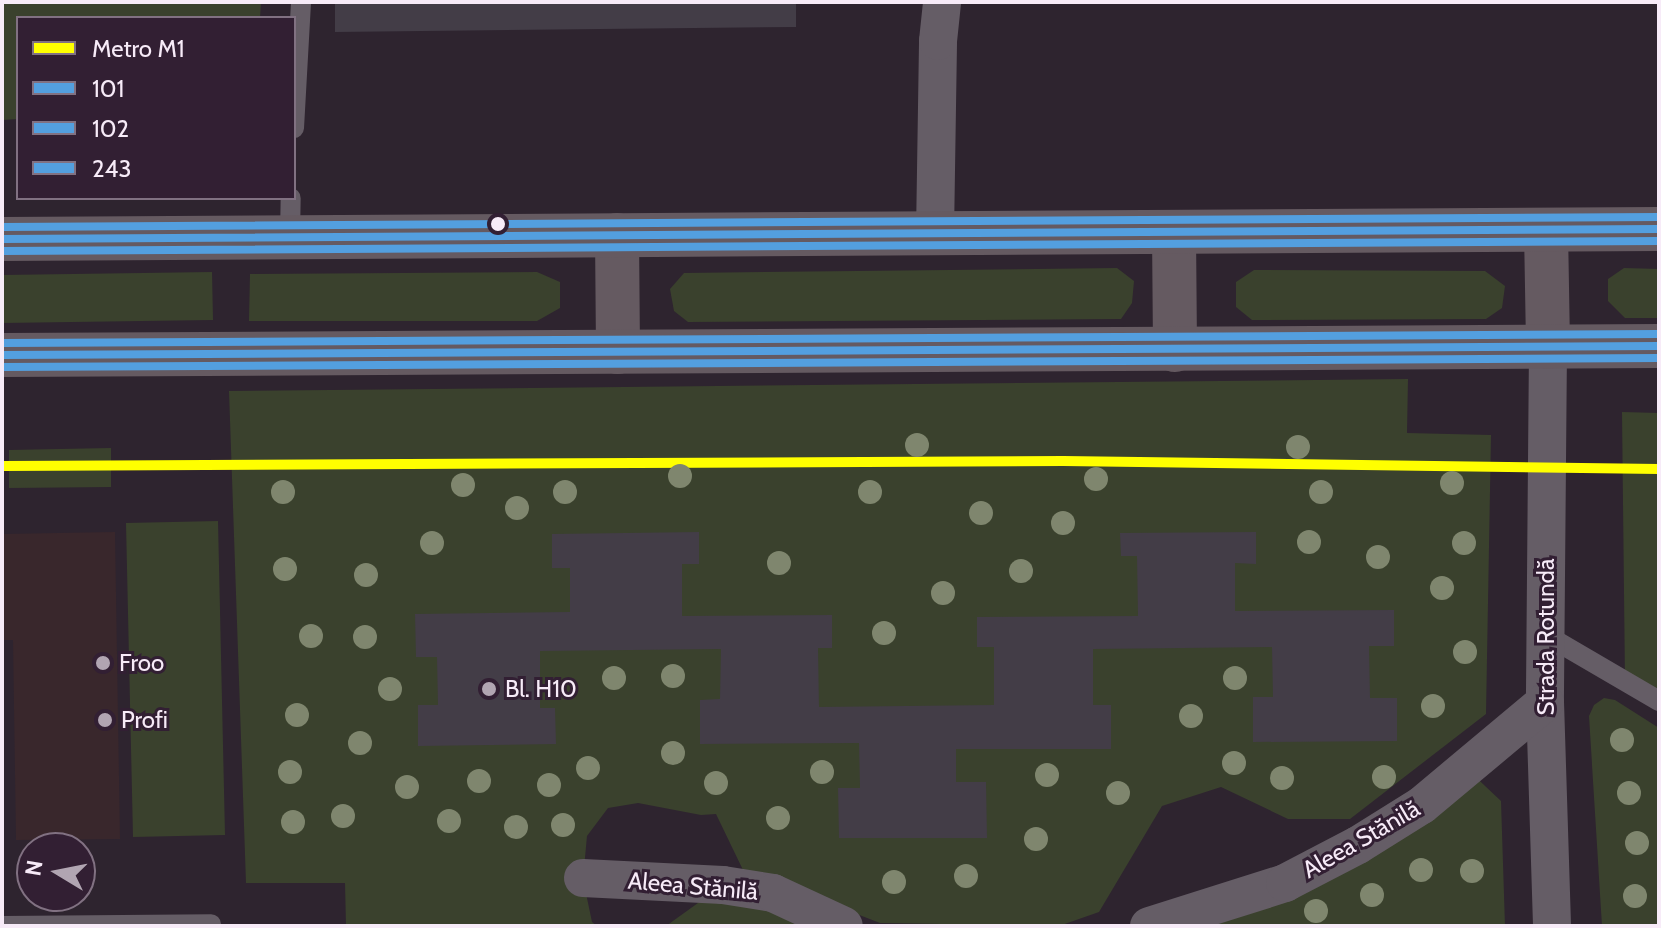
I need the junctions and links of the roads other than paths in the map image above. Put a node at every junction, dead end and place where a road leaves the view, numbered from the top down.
1 (301, 2) edge
2 (942, 2) edge
3 (296, 92) edge
4 (291, 217) edge
5 (1659, 229) edge
6 (1546, 230) junction
7 (1174, 232) junction
8 (935, 234) junction
9 (617, 235) junction
10 (2, 239) edge
11 (1659, 346) edge
12 (1548, 347) junction
13 (1175, 350) junction
14 (618, 352) junction
15 (2, 355) edge
16 (1546, 635) junction
17 (1659, 701) edge
18 (1545, 702) junction
19 (583, 878) dead end
20 (211, 924) dead end
21 (2, 926) edge
22 (844, 926) edge
23 (1149, 926) edge
24 (1552, 926) edge

1 - 3 lane
2 - 8 street
4 - 9 main road
4 - 10 main road
5 - 6 main road
6 - 7 main road
6 - 12 main road
7 - 8 main road
7 - 13 main road
8 - 9 main road
9 - 14 main road
11 - 12 main road
12 - 13 main road
12 - 16 street, Strada Rotundă
13 - 14 main road
14 - 15 main road
16 - 17 lane
16 - 18 street, Strada Rotundă
18 - 23 street, Aleea Stănilă
18 - 24 street, Strada Rotundă
19 - 22 street, Aleea Stănilă
20 - 21 lane

